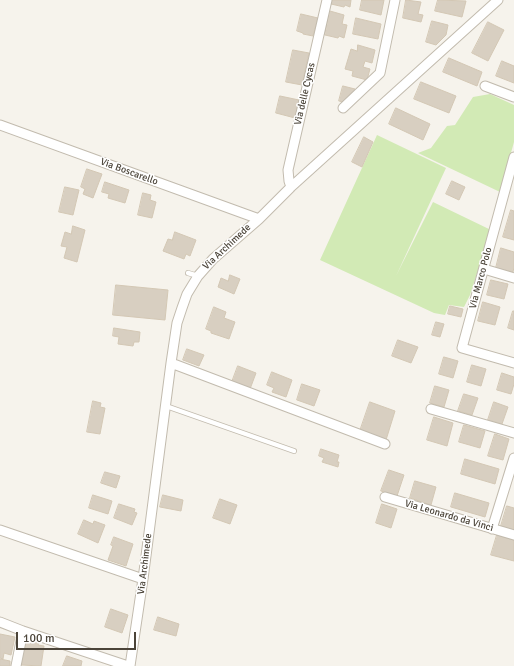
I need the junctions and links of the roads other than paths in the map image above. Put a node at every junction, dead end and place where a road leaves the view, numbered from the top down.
1 (327, 0) edge
2 (396, 0) edge
3 (494, 1) edge
4 (485, 86) dead end
5 (514, 97) edge
6 (343, 108) dead end
7 (0, 125) edge
8 (514, 156) edge
9 (290, 187) junction
10 (259, 218) junction
11 (484, 269) junction
12 (188, 273) dead end
13 (198, 276) junction
14 (514, 278) edge
15 (171, 363) junction
16 (514, 363) edge
17 (165, 406) junction
18 (431, 409) dead end
19 (514, 433) edge
20 (384, 444) dead end
21 (294, 451) dead end
22 (514, 458) edge
23 (385, 497) dead end
24 (492, 529) junction
25 (0, 530) edge
26 (514, 535) edge
27 (143, 579) junction
28 (0, 622) edge
29 (23, 631) junction
30 (16, 666) edge
31 (129, 666) edge

1 - 9 street, Via delle Cycas
2 - 6 street
3 - 9 street, Via Archimede
4 - 5 street
7 - 10 street, Via Boscarello
8 - 11 street, Via Marco Polo
9 - 10 street, Via Archimede
10 - 13 street, Via Archimede
11 - 14 street
11 - 16 street, Via Marco Polo
12 - 13 lane
13 - 15 street, Via Archimede
15 - 17 street, Via Archimede
15 - 20 street
17 - 21 lane
17 - 27 street, Via Archimede
18 - 19 street
22 - 24 street
23 - 24 street, Via Leonardo da Vinci
24 - 26 street, Via Leonardo da Vinci
25 - 27 street
27 - 31 street, Via Archimede
28 - 29 street
29 - 30 street
29 - 31 street

